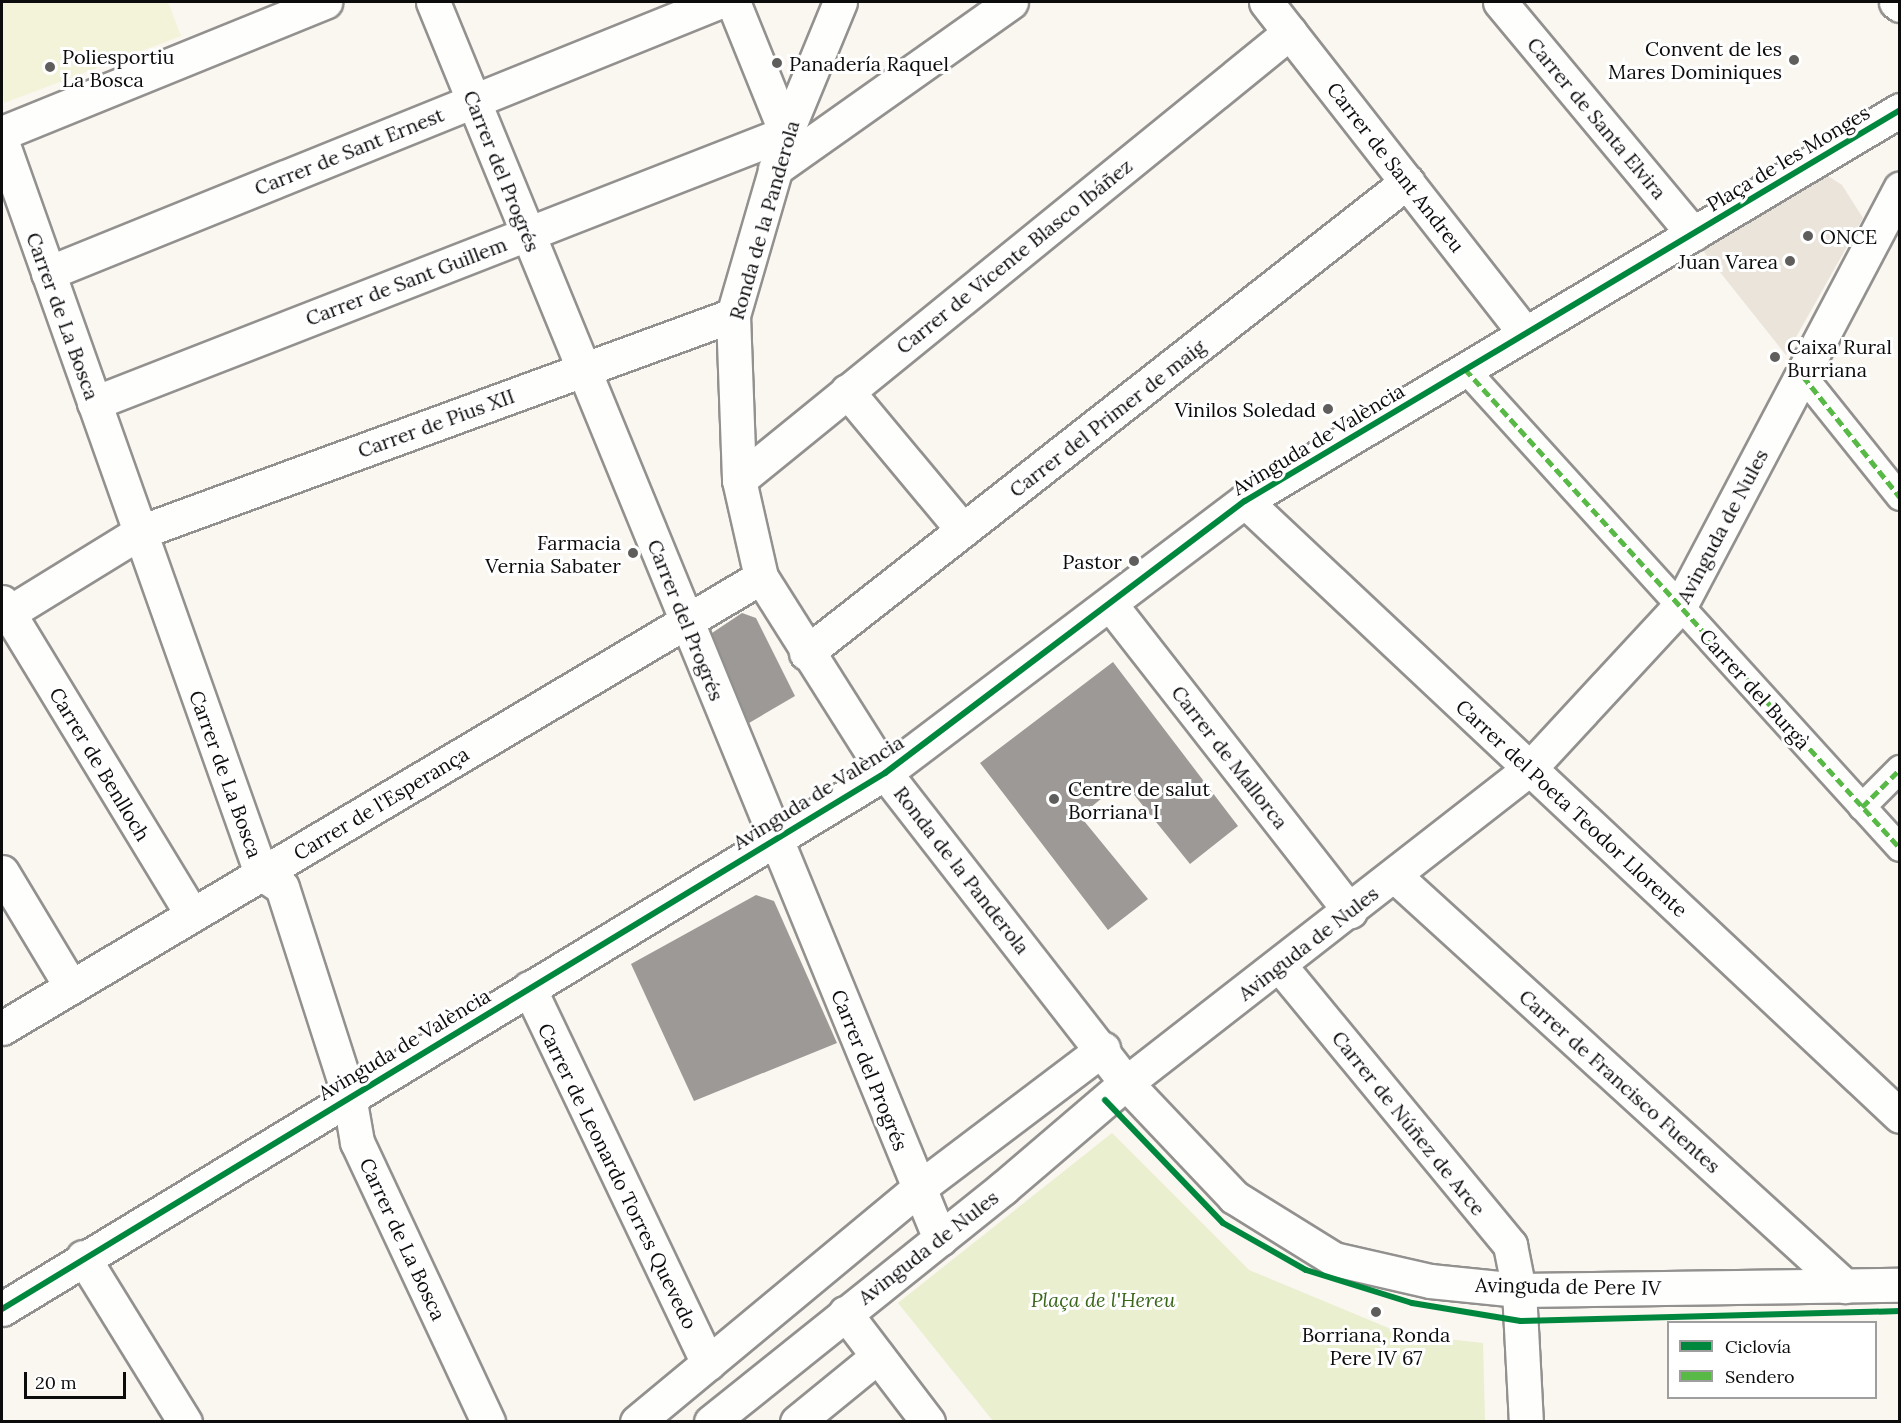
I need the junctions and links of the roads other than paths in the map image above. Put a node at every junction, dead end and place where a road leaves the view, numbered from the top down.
1 (325, 2) edge
2 (433, 2) edge
3 (718, 2) edge
4 (733, 2) edge
5 (840, 2) edge
6 (1266, 2) edge
7 (1500, 2) edge
8 (1896, 2) edge
9 (1899, 5) edge
10 (992, 7) edge
11 (1290, 32) junction
12 (474, 101) junction
13 (1899, 110) edge
14 (2, 133) edge
15 (786, 133) junction
16 (2, 142) edge
17 (775, 169) junction
18 (1407, 182) junction
19 (1899, 188) edge
20 (1891, 226) edge
21 (528, 234) junction
22 (1693, 234) junction
23 (48, 273) junction
24 (733, 315) junction
25 (1525, 333) junction
26 (584, 369) junction
27 (1465, 369) junction
28 (1803, 376) junction
29 (847, 391) junction
30 (94, 403) junction
31 (739, 480) junction
32 (1899, 496) edge
33 (1245, 501) junction
34 (963, 530) junction
35 (140, 532) junction
36 (761, 577) junction
37 (1110, 604) junction
38 (1680, 606) junction
39 (4, 610) edge
40 (687, 621) junction
41 (806, 653) junction
42 (1530, 768) junction
43 (1899, 769) edge
44 (885, 773) junction
45 (1862, 807) junction
46 (776, 839) junction
47 (1899, 848) edge
48 (2, 872) edge
49 (261, 873) junction
50 (1395, 876) junction
51 (1350, 911) junction
52 (192, 915) junction
53 (1280, 966) junction
54 (71, 987) junction
55 (528, 988) junction
56 (2, 1028) edge
57 (1103, 1049) junction
58 (1126, 1083) junction
59 (349, 1096) junction
60 (1899, 1116) edge
61 (919, 1188) junction
62 (940, 1239) junction
63 (83, 1257) junction
64 (1899, 1285) edge
65 (1845, 1286) junction
66 (1519, 1290) junction
67 (2, 1309) edge
68 (844, 1313) junction
69 (878, 1356) junction
70 (708, 1363) junction
71 (185, 1422) edge
72 (488, 1422) edge
73 (637, 1422) edge
74 (711, 1422) edge
75 (797, 1422) edge
76 (928, 1422) edge
77 (1526, 1422) edge

1 - 14 street
2 - 12 street, Carrer del Progrés
3 - 12 street, Carrer de Sant Ernest
4 - 15 street
5 - 15 street, Ronda de la Panderola
6 - 11 street, Carrer de Sant Andreu
7 - 22 street, Carrer de Santa Elvira
8 - 9 street
10 - 17 street
11 - 18 street, Carrer de Sant Andreu
11 - 29 street, Carrer de Vicente Blasco Ibáñez
12 - 21 street, Carrer del Progrés
12 - 23 street, Carrer de Sant Ernest
13 - 22 street, Plaça de les Monges
15 - 17 street, Ronda de la Panderola
15 - 21 street, Carrer de Sant Guillem
16 - 23 street, Carrer de La Bosca
17 - 24 street, Ronda de la Panderola
18 - 25 street, Carrer de Sant Andreu
18 - 34 street, Carrer del Primer de maig
19 - 20 street
20 - 28 street
21 - 26 street, Carrer del Progrés
21 - 30 street, Carrer de Sant Guillem
22 - 25 street, Avinguda de València
23 - 30 street, Carrer de La Bosca
24 - 26 street, Carrer de Pius XII
24 - 31 street, Ronda de la Panderola
25 - 27 street, Avinguda de València
26 - 35 street, Carrer de Pius XII
26 - 40 street, Carrer del Progrés
27 - 33 street, Avinguda de València
27 - 38 street, Carrer del Burgà
28 - 32 street
28 - 38 street, Avinguda de Nules
29 - 31 street, Carrer de Vicente Blasco Ibáñez
29 - 34 street
30 - 35 street, Carrer de La Bosca
31 - 36 street, Ronda de la Panderola
33 - 37 street, Avinguda de València
33 - 42 street, Carrer del Poeta Teodor Llorente
34 - 41 street, Carrer del Primer de maig
35 - 39 street, Carrer de Pius XII
35 - 49 street, Carrer de La Bosca
36 - 40 street, Carrer de l'Esperança
36 - 41 street, Ronda de la Panderola
37 - 44 street, Avinguda de València
37 - 51 street, Carrer de Mallorca
38 - 42 street, Avinguda de Nules
38 - 45 street, Carrer del Burgà
39 - 52 street, Carrer de Benlloch
40 - 46 street, Carrer del Progrés
40 - 49 street, Carrer de l'Esperança
41 - 44 street, Ronda de la Panderola
42 - 50 street, Avinguda de Nules
42 - 60 street, Carrer del Poeta Teodor Llorente
43 - 45 street
44 - 46 street, Avinguda de València
44 - 57 street, Ronda de la Panderola
45 - 47 street, Carrer del Burgà
46 - 55 street, Avinguda de València
46 - 61 street, Carrer del Progrés
48 - 54 street
49 - 52 street, Carrer de l'Esperança
49 - 59 street, Carrer de La Bosca
50 - 51 street, Avinguda de Nules
50 - 65 street, Carrer de Francisco Fuentes
51 - 53 street, Avinguda de Nules
52 - 54 street, Carrer de l'Esperança
53 - 58 street, Avinguda de Nules
53 - 66 street, Carrer de Núñez de Arce
54 - 56 street, Carrer de l'Esperança
55 - 59 street, Avinguda de València
55 - 70 street, Carrer de Leonardo Torres Quevedo
57 - 58 street, Ronda de la Panderola
57 - 61 street
58 - 62 street, Avinguda de Nules
58 - 66 street, Avinguda de Pere IV
59 - 63 street, Avinguda de València
59 - 72 street, Carrer de La Bosca
61 - 62 street, Carrer del Progrés
61 - 70 street
62 - 68 street, Avinguda de Nules
63 - 67 street, Avinguda de València
63 - 71 street
64 - 65 street, Avinguda de Pere IV
65 - 66 street, Avinguda de Pere IV
66 - 77 street, Carrer de Núñez de Arce
68 - 69 street
68 - 74 street, Avinguda de Nules
69 - 75 street
69 - 76 street
70 - 73 street

